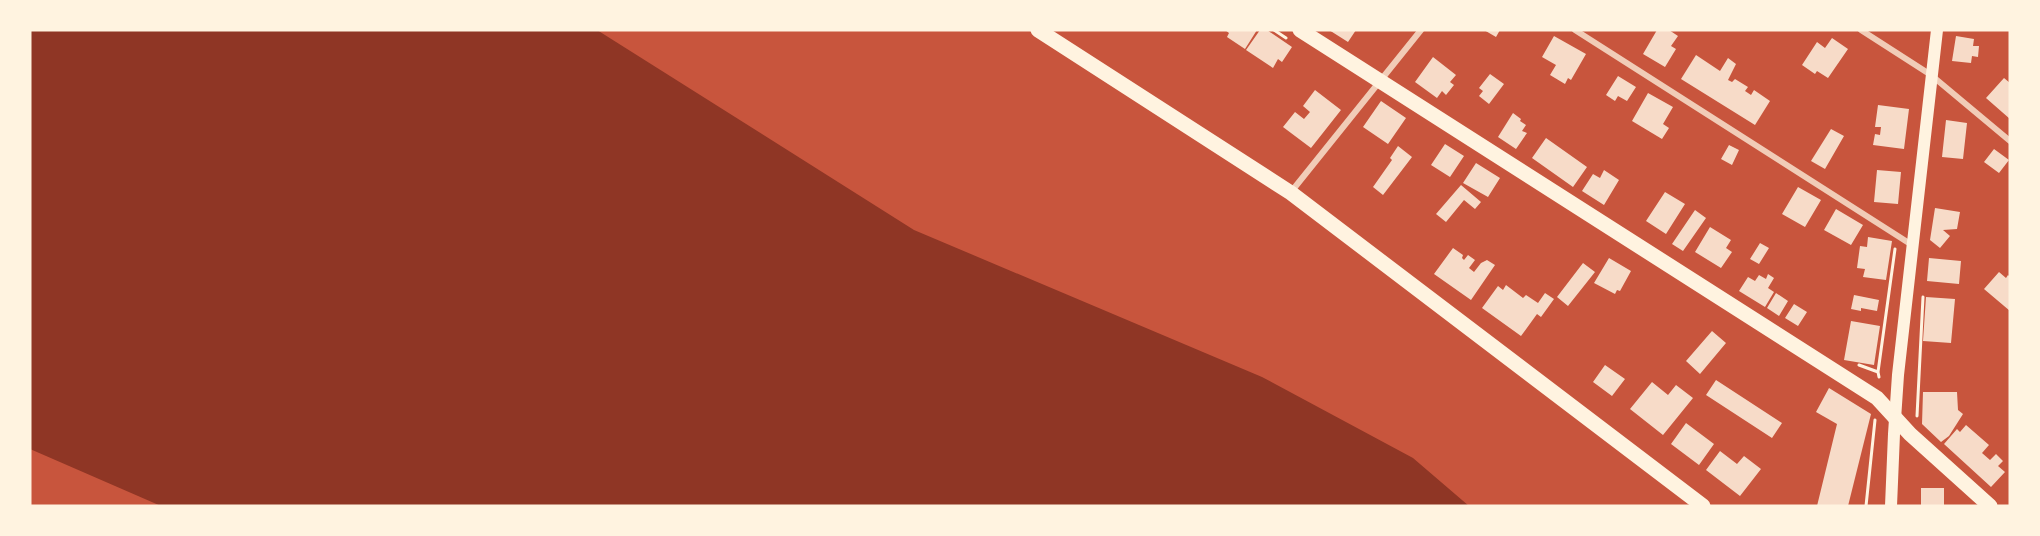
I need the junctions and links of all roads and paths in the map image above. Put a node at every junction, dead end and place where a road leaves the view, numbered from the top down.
1 (1038, 30) edge
2 (1300, 30) edge
3 (1421, 30) edge
4 (1575, 30) edge
5 (1861, 30) edge
6 (1937, 30) edge
7 (1931, 75) junction
8 (1381, 81) junction
9 (2010, 141) edge
10 (1291, 193) junction
11 (1912, 245) junction
12 (1875, 417) dead end
13 (1895, 417) junction
14 (1703, 506) edge
15 (1866, 506) edge
16 (1892, 506) edge
17 (1990, 506) edge

1 - 10 main road
2 - 8 main road
3 - 8 street
4 - 11 street
5 - 7 street
6 - 7 main road
7 - 9 street
7 - 11 main road
8 - 10 street
8 - 13 main road
10 - 14 main road
11 - 13 main road
12 - 15 path
13 - 16 main road
13 - 17 main road

